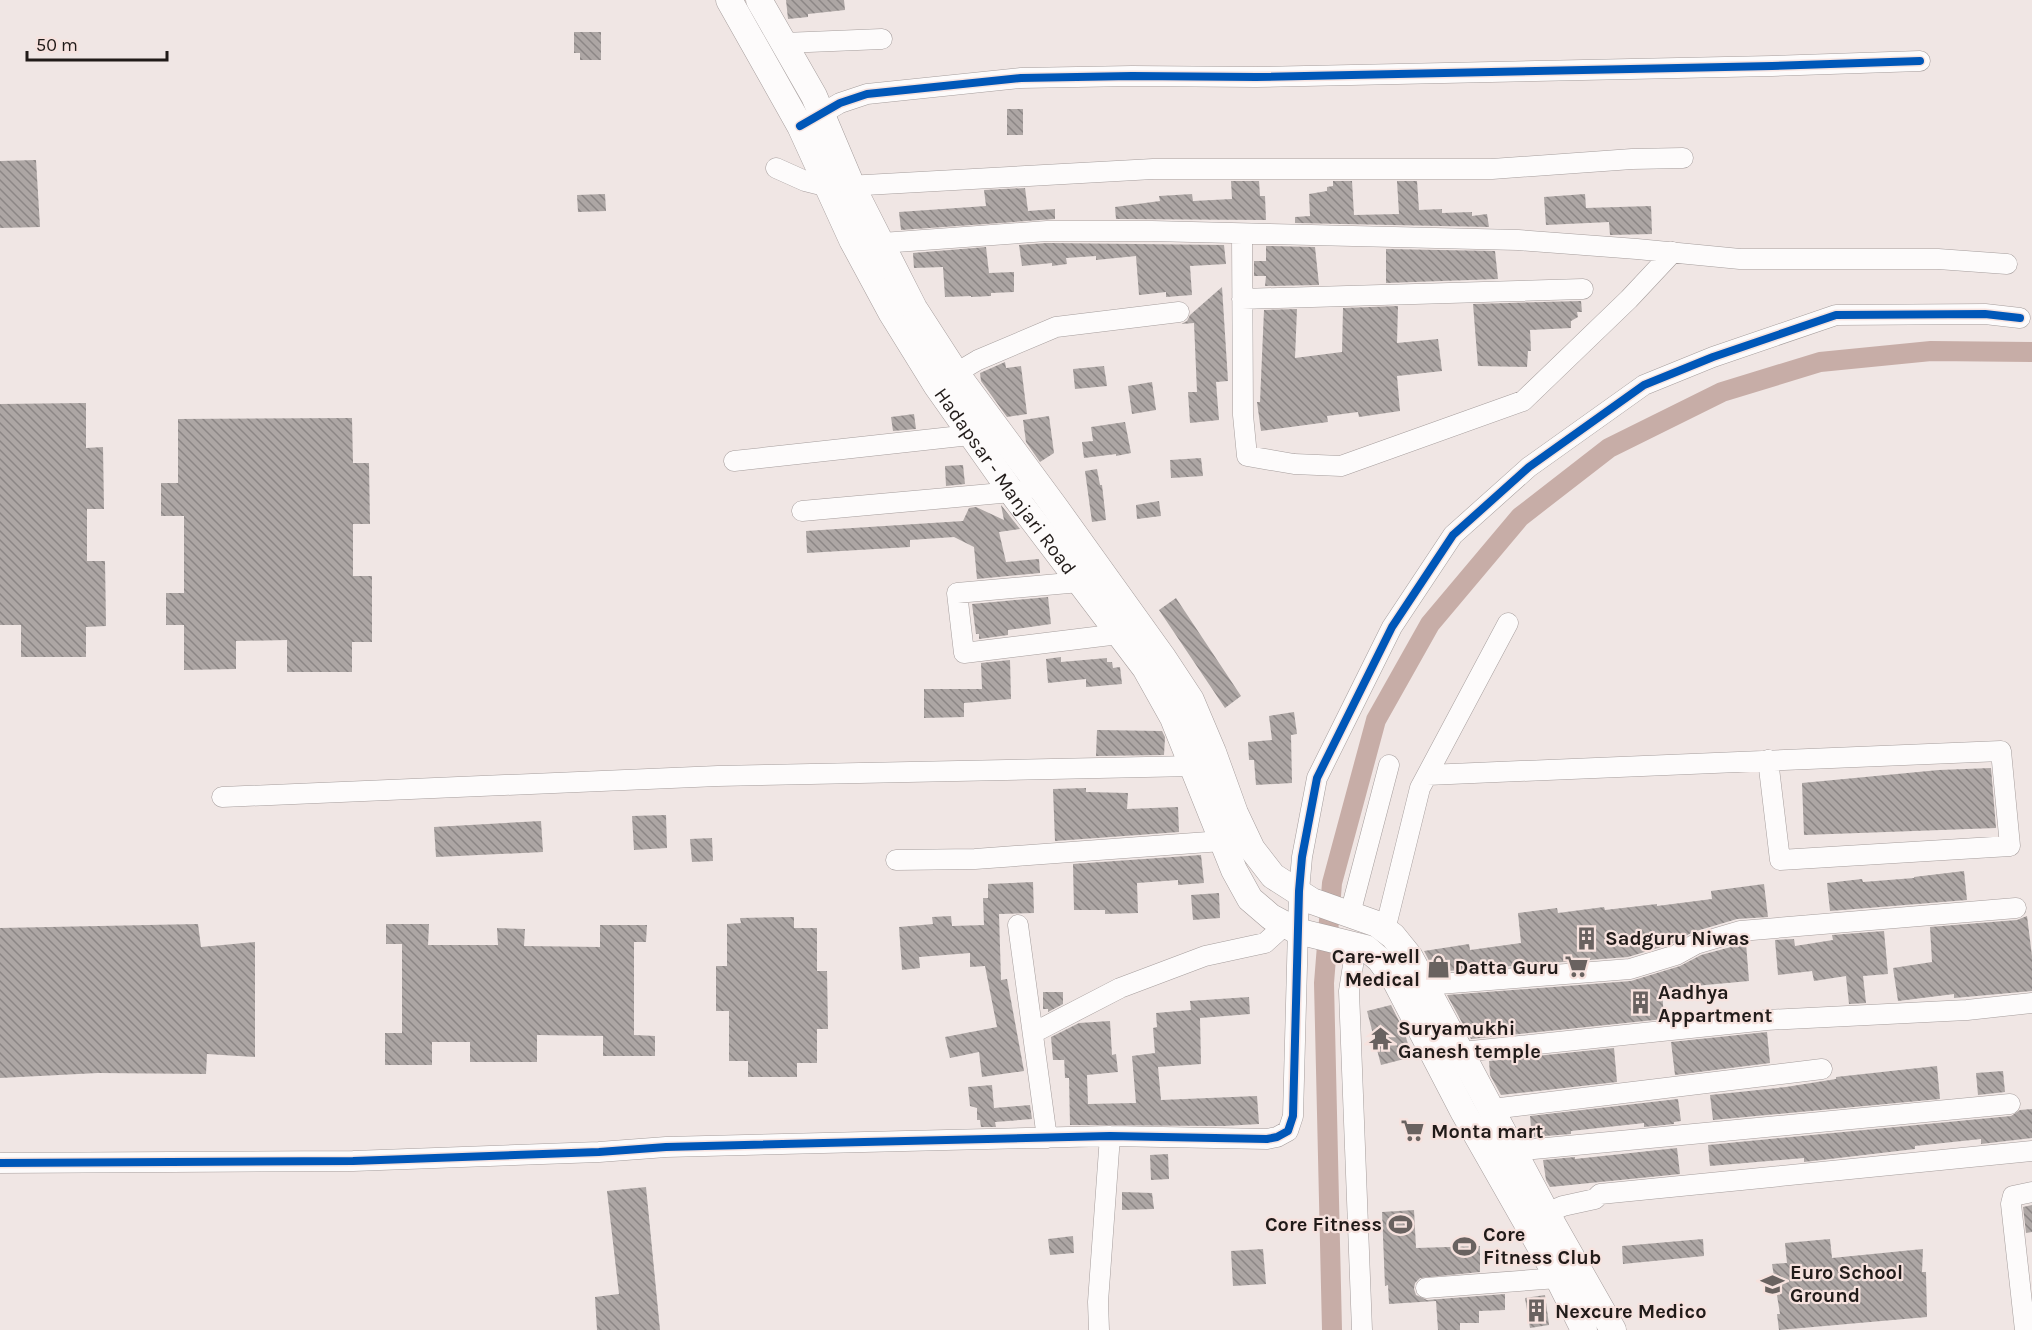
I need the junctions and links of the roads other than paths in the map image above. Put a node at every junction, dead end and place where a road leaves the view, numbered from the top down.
1 (729, 0) edge
2 (759, 0) edge
3 (882, 39) dead end
4 (784, 43) junction
5 (1920, 61) dead end
6 (811, 120) junction
7 (1683, 158) dead end
8 (776, 168) dead end
9 (841, 187) junction
10 (1242, 234) junction
11 (882, 243) junction
12 (1673, 252) junction
13 (2007, 264) dead end
14 (1583, 289) dead end
15 (1242, 299) junction
16 (1179, 312) dead end
17 (2020, 318) dead end
18 (956, 373) junction
19 (994, 425) junction
20 (970, 435) junction
21 (734, 461) dead end
22 (1041, 487) junction
23 (1013, 494) junction
24 (802, 511) dead end
25 (1080, 582) junction
26 (1508, 623) dead end
27 (1119, 634) junction
28 (1768, 760) junction
29 (1204, 764) junction
30 (1389, 765) dead end
31 (1427, 775) junction
32 (222, 797) dead end
33 (1222, 841) junction
34 (896, 860) dead end
35 (1306, 896) junction
36 (2016, 908) dead end
37 (1350, 914) junction
38 (1018, 925) dead end
39 (1298, 930) junction
40 (1385, 930) junction
41 (1348, 944) junction
42 (1426, 985) junction
43 (2032, 1004) edge
44 (1033, 1033) junction
45 (1462, 1052) junction
46 (1822, 1069) dead end
47 (2010, 1104) dead end
48 (1492, 1109) junction
49 (1110, 1136) junction
50 (1047, 1138) junction
51 (1514, 1151) junction
52 (2032, 1151) edge
53 (0, 1163) edge
54 (2032, 1192) edge
55 (1532, 1210) junction
56 (1558, 1278) junction
57 (1426, 1288) dead end
58 (1099, 1330) edge
59 (1362, 1330) edge
60 (1584, 1330) edge
61 (1613, 1330) edge
62 (2025, 1330) edge

1 - 6 main road, Hadapsar - Manjari Road
2 - 4 main road, Hadapsar - Manjari Road
3 - 4 street
4 - 6 main road, Hadapsar - Manjari Road
5 - 6 street
6 - 9 main road, Hadapsar - Manjari Road
7 - 9 street
8 - 9 street
9 - 11 main road, Hadapsar - Manjari Road
9 - 20 main road, Hadapsar - Manjari Road
10 - 11 street
10 - 12 street
10 - 15 street
11 - 18 main road, Hadapsar - Manjari Road
12 - 13 street
12 - 15 street
14 - 15 street
16 - 18 street
17 - 35 street
18 - 19 main road, Hadapsar - Manjari Road
19 - 20 street
19 - 22 main road, Hadapsar - Manjari Road
20 - 21 street
20 - 23 main road, Hadapsar - Manjari Road
22 - 23 street
22 - 29 main road, Hadapsar - Manjari Road
23 - 24 street
23 - 25 main road, Hadapsar - Manjari Road
25 - 27 main road, Hadapsar - Manjari Road
25 - 27 street
26 - 31 street
27 - 29 main road, Hadapsar - Manjari Road
28 - 28 street
28 - 31 street
29 - 32 street
29 - 33 main road, Hadapsar - Manjari Road
29 - 35 main road, Hadapsar - Manjari Road
30 - 37 street
31 - 40 street
33 - 34 street
33 - 39 main road, Hadapsar - Manjari Road
35 - 37 main road, Hadapsar - Manjari Road
35 - 39 street
36 - 42 street
37 - 40 main road
38 - 44 street
39 - 41 main road, Hadapsar - Manjari Road
39 - 44 street
39 - 49 street
40 - 42 main road
41 - 55 main road
41 - 59 street
42 - 45 main road
43 - 45 street
44 - 50 street
45 - 48 main road
46 - 48 street
47 - 51 street
48 - 51 main road
49 - 50 street
49 - 58 street
50 - 53 street
51 - 55 main road
52 - 55 street
54 - 62 street
55 - 56 main road
55 - 61 main road
56 - 57 street
56 - 60 main road

